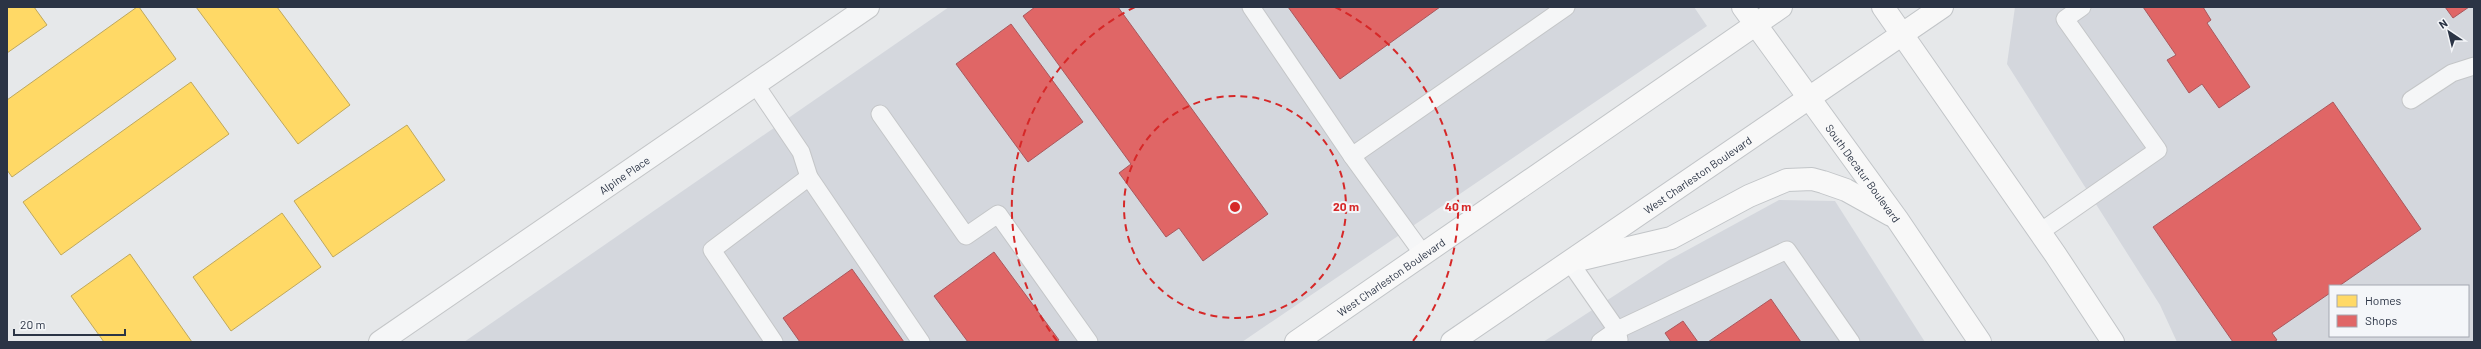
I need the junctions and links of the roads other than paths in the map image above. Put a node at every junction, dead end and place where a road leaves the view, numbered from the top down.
1 (868, 7) edge
2 (1251, 7) edge
3 (1566, 7) edge
4 (1743, 7) edge
5 (1781, 7) edge
6 (1883, 7) edge
7 (1942, 7) edge
8 (2082, 7) edge
9 (1756, 24) junction
10 (1902, 35) junction
11 (2474, 66) edge
12 (755, 84) junction
13 (1809, 98) junction
14 (2411, 100) dead end
15 (880, 114) dead end
16 (1352, 156) junction
17 (808, 177) junction
18 (1897, 219) junction
19 (2040, 232) junction
20 (1423, 254) junction
21 (1569, 262) junction
22 (1618, 336) edge
23 (380, 342) edge
24 (774, 342) edge
25 (921, 342) edge
26 (1089, 342) edge
27 (1296, 342) edge
28 (1452, 342) edge
29 (1600, 342) edge
30 (1851, 342) edge
31 (1980, 342) edge
32 (2113, 342) edge

1 - 12 street, Alpine Place
2 - 16 lane
3 - 16 lane
4 - 9 main road, South Decatur Boulevard
5 - 9 main road, West Charleston Boulevard
6 - 10 main road
7 - 10 main road, West Charleston Boulevard
8 - 19 lane
9 - 13 main road, South Decatur Boulevard
9 - 20 main road, West Charleston Boulevard
10 - 13 main road, West Charleston Boulevard
10 - 19 main road
11 - 14 lane
12 - 17 lane
12 - 23 street, Alpine Place
13 - 18 main road, South Decatur Boulevard
13 - 21 main road, West Charleston Boulevard
15 - 26 lane
16 - 20 lane
17 - 24 lane
17 - 25 lane
18 - 21 main road
18 - 31 main road, South Decatur Boulevard
19 - 32 main road
20 - 27 main road, West Charleston Boulevard
21 - 22 lane
21 - 28 main road, West Charleston Boulevard
22 - 29 lane
22 - 30 lane

